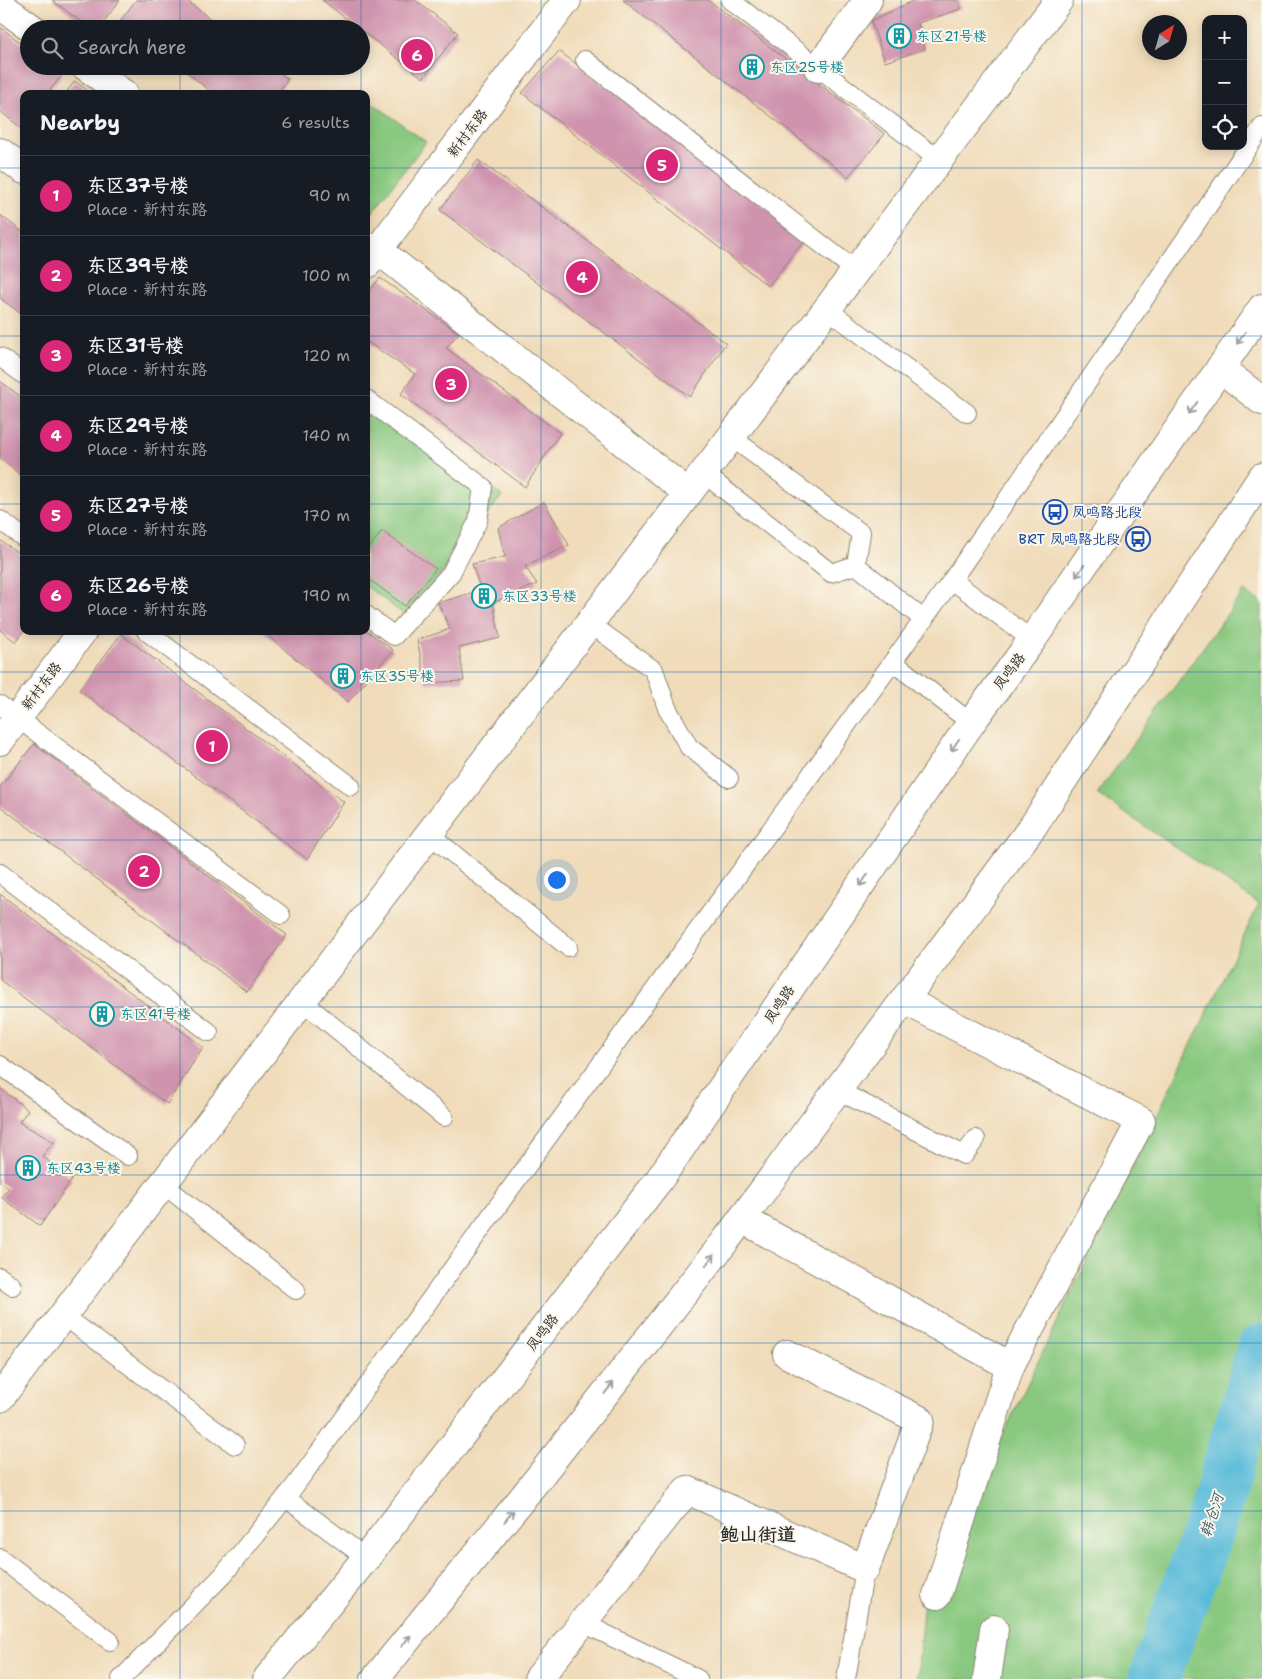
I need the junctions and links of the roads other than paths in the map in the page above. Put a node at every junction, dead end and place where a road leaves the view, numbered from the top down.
1 (567, 0) edge
2 (730, 0) edge
3 (868, 0) edge
4 (1059, 0) edge
5 (0, 5) edge
6 (21, 20) edge
7 (585, 60) dead end
8 (818, 68) junction
9 (98, 75) edge
10 (118, 90) edge
11 (1262, 127) edge
12 (0, 152) edge
13 (939, 160) junction
14 (20, 167) edge
15 (370, 254) edge
16 (856, 271) junction
17 (1262, 308) edge
18 (827, 309) junction
19 (0, 357) edge
20 (1220, 368) junction
21 (20, 372) edge
22 (1262, 401) edge
23 (370, 402) edge
24 (967, 413) dead end
25 (731, 438) junction
26 (1262, 477) edge
27 (696, 483) junction
28 (0, 520) edge
29 (20, 535) edge
30 (856, 565) junction
31 (952, 580) junction
32 (370, 619) edge
33 (924, 620) junction
34 (589, 623) junction
35 (79, 635) edge
36 (151, 635) edge
37 (1032, 640) junction
38 (893, 662) junction
39 (9, 711) edge
40 (971, 723) junction
41 (0, 741) edge
42 (730, 778) dead end
43 (351, 786) dead end
44 (429, 834) junction
45 (0, 872) edge
46 (281, 915) dead end
47 (568, 947) dead end
48 (904, 1000) junction
49 (302, 1001) junction
50 (210, 1032) dead end
51 (0, 1065) edge
52 (837, 1090) junction
53 (444, 1116) dead end
54 (976, 1140) dead end
55 (128, 1156) dead end
56 (163, 1184) junction
57 (742, 1219) junction
58 (296, 1290) dead end
59 (63, 1315) junction
60 (788, 1354) dead end
61 (1010, 1366) junction
62 (0, 1398) edge
63 (235, 1445) dead end
64 (286, 1498) junction
65 (0, 1558) edge
66 (366, 1558) junction
67 (864, 1569) junction
68 (937, 1595) dead end
69 (583, 1623) junction
70 (994, 1629) dead end
71 (110, 1641) dead end
72 (121, 1679) edge
73 (268, 1679) edge
74 (375, 1679) edge
75 (538, 1679) edge
76 (698, 1679) edge
77 (846, 1679) edge
78 (988, 1679) edge

1 - 15 street, 新村东路
2 - 8 lane
3 - 8 street
4 - 13 street
5 - 6 street
7 - 16 lane
8 - 13 lane
9 - 10 street
11 - 31 lane
12 - 14 street
13 - 16 street
15 - 27 street
16 - 18 street
17 -> 20 street, 凤鸣路
18 - 24 lane
18 - 25 street
19 - 21 lane
20 - 22 street
20 -> 37 street, 凤鸣路
23 - 32 lane
25 - 27 street
25 - 30 lane
26 - 48 street
27 - 30 lane
27 - 34 street
28 - 29 lane
30 - 33 lane
31 - 33 lane
31 - 37 lane
33 - 38 lane
34 - 42 lane
34 - 44 street
35 - 39 street, 新村东路
36 - 43 lane
37 - 40 street, 凤鸣路
38 - 40 lane
38 - 64 lane
39 - 41 street, 新村东路
39 - 46 lane
40 -> 66 street, 凤鸣路
44 - 47 lane
44 - 49 street
45 - 50 lane
48 - 52 street
48 - 61 street
49 - 53 lane
49 - 56 street
51 - 55 lane
52 - 54 lane
52 - 57 street
56 - 58 lane
56 - 59 street
57 - 61 street
74 -> 57 street
59 - 62 street
59 - 63 lane
60 - 67 street
61 - 68 street
64 - 66 lane
64 - 72 lane
65 - 71 lane
66 - 73 street, 凤鸣路
67 - 69 street
67 - 77 lane
69 - 75 street
69 - 76 lane
70 - 78 street

